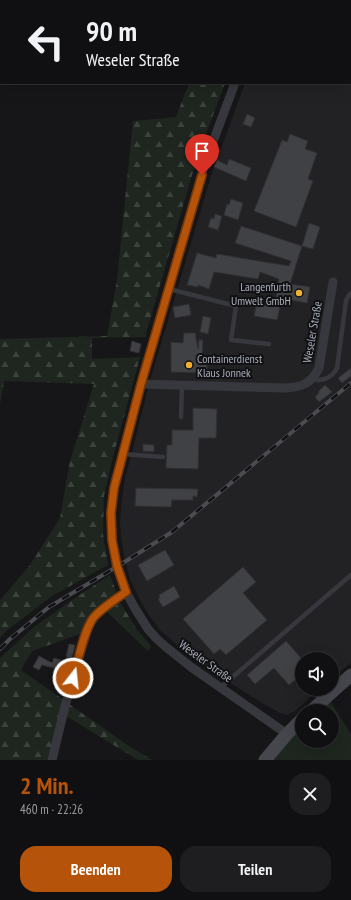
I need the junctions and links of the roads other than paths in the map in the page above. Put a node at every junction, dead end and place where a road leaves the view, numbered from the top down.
1 (235, 84) edge
2 (333, 282) dead end
3 (169, 289) junction
4 (351, 293) edge
5 (269, 344) dead end
6 (312, 379) junction
7 (141, 384) junction
8 (182, 385) junction
9 (181, 417) dead end
10 (123, 454) junction
11 (163, 457) dead end
12 (351, 575) edge
13 (126, 592) junction
14 (351, 675) edge
15 (221, 688) junction
16 (319, 704) edge
17 (295, 726) edge
18 (287, 734) junction
19 (52, 760) edge
20 (265, 760) edge

1 - 3 street, Weseler Straße
2 - 6 street, Weseler Straße
3 - 5 lane
3 - 7 street, Weseler Straße
4 - 6 lane
6 - 8 street, Weseler Straße
7 - 8 street, Weseler Straße
7 - 10 street, Weseler Straße
8 - 9 lane
10 - 11 lane
10 - 13 street, Weseler Straße
12 - 15 lane
13 - 15 street, Weseler Straße
13 - 19 street
14 - 16 main road
15 - 18 street, Weseler Straße
17 - 18 main road
18 - 20 main road

